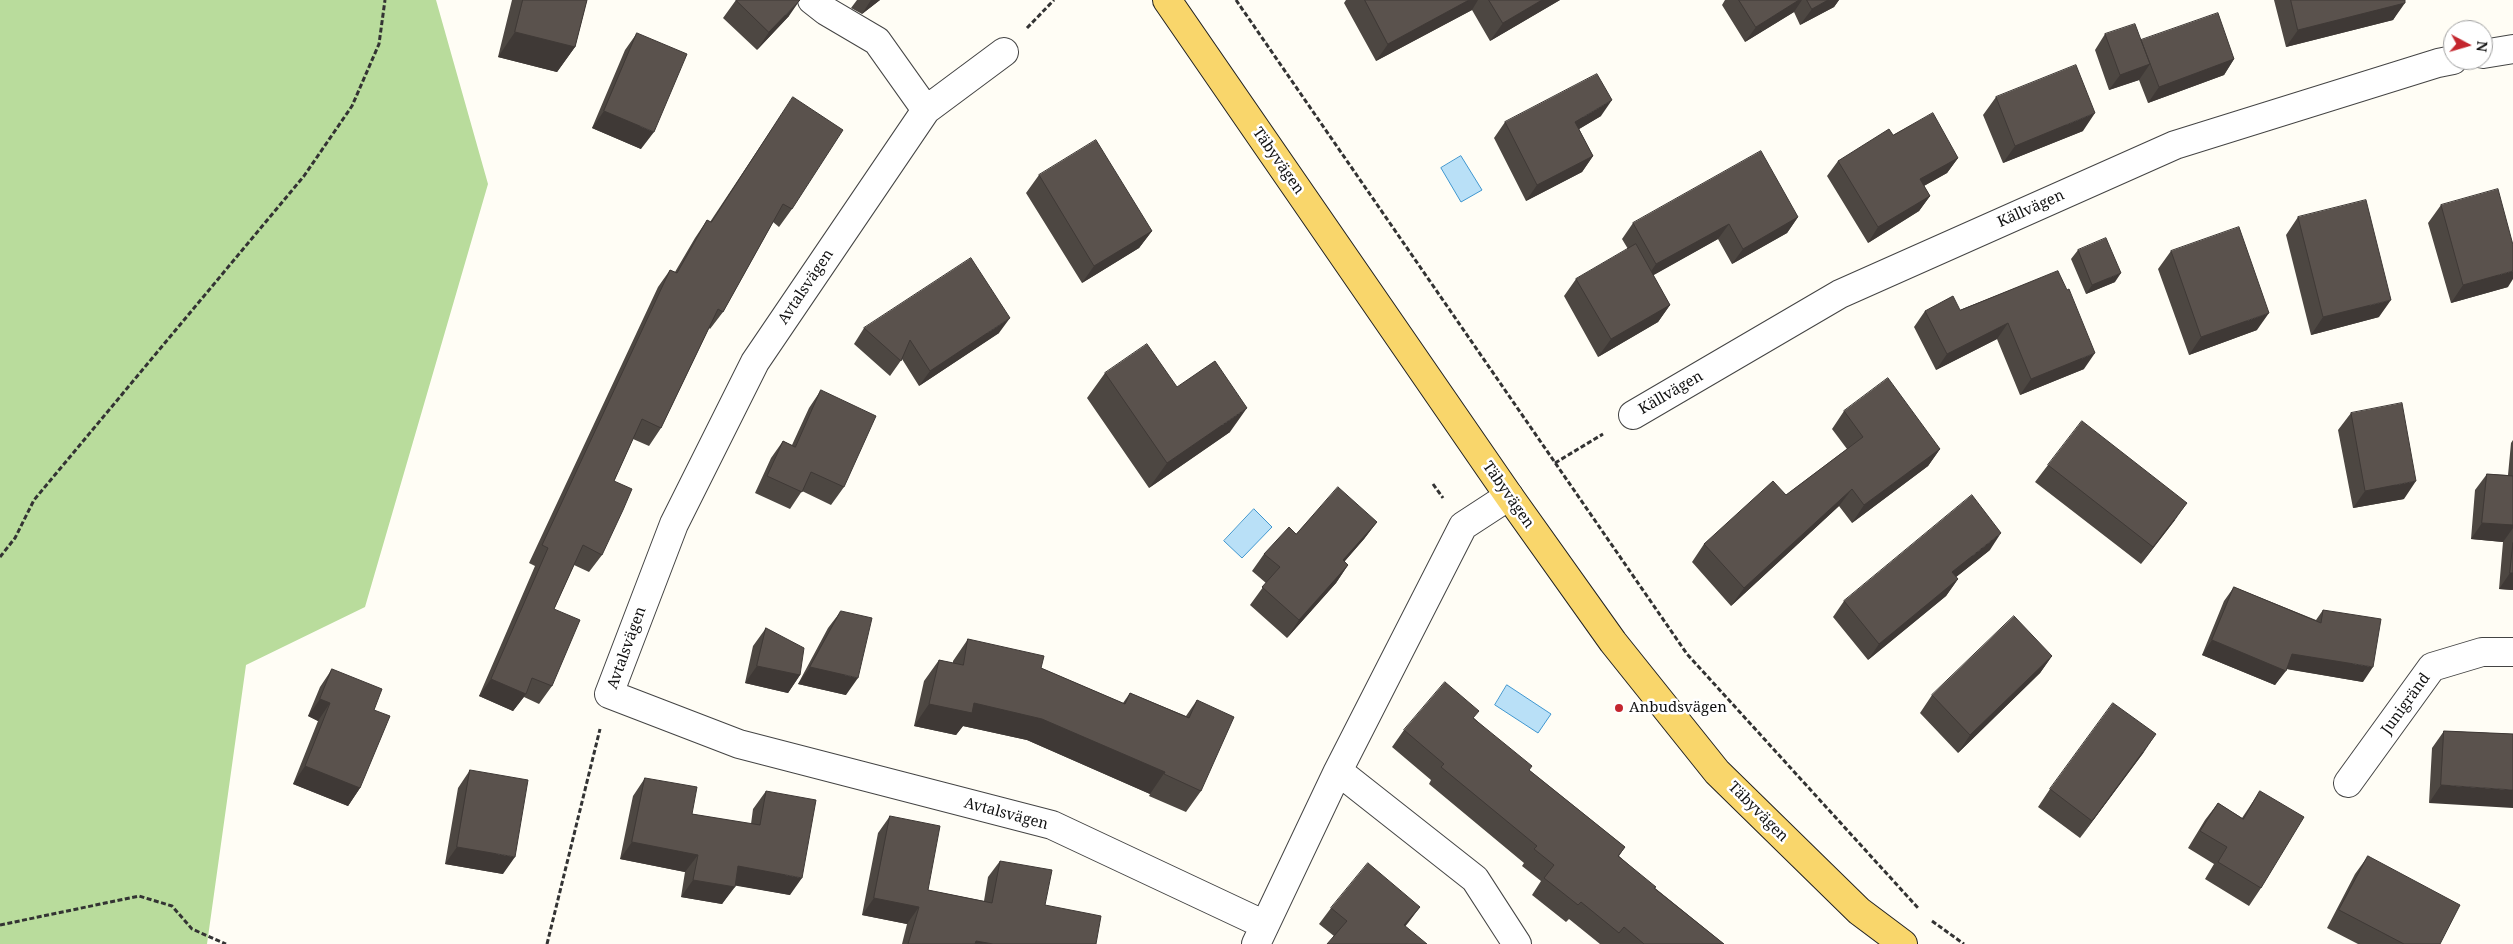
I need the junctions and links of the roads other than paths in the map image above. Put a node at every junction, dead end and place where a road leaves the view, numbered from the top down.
1 (812, 0) edge
2 (1167, 0) edge
3 (2513, 49) edge
4 (1004, 52) dead end
5 (2493, 52) edge
6 (2443, 62) edge
7 (926, 110) junction
8 (1633, 415) road end
9 (1509, 496) junction
10 (2513, 652) edge
11 (1338, 772) junction
12 (2348, 783) dead end
13 (1260, 934) edge
14 (1517, 944) edge
15 (1903, 944) edge

1 - 7 street
2 - 9 main road, Täbyvägen
3 - 5 street
4 - 7 street, Avtalsvägen
6 - 8 street, Källvägen
7 - 13 street, Avtalsvägen
9 - 11 street
9 - 15 main road, Täbyvägen
10 - 12 street, Junigränd
11 - 13 street
11 - 14 street

